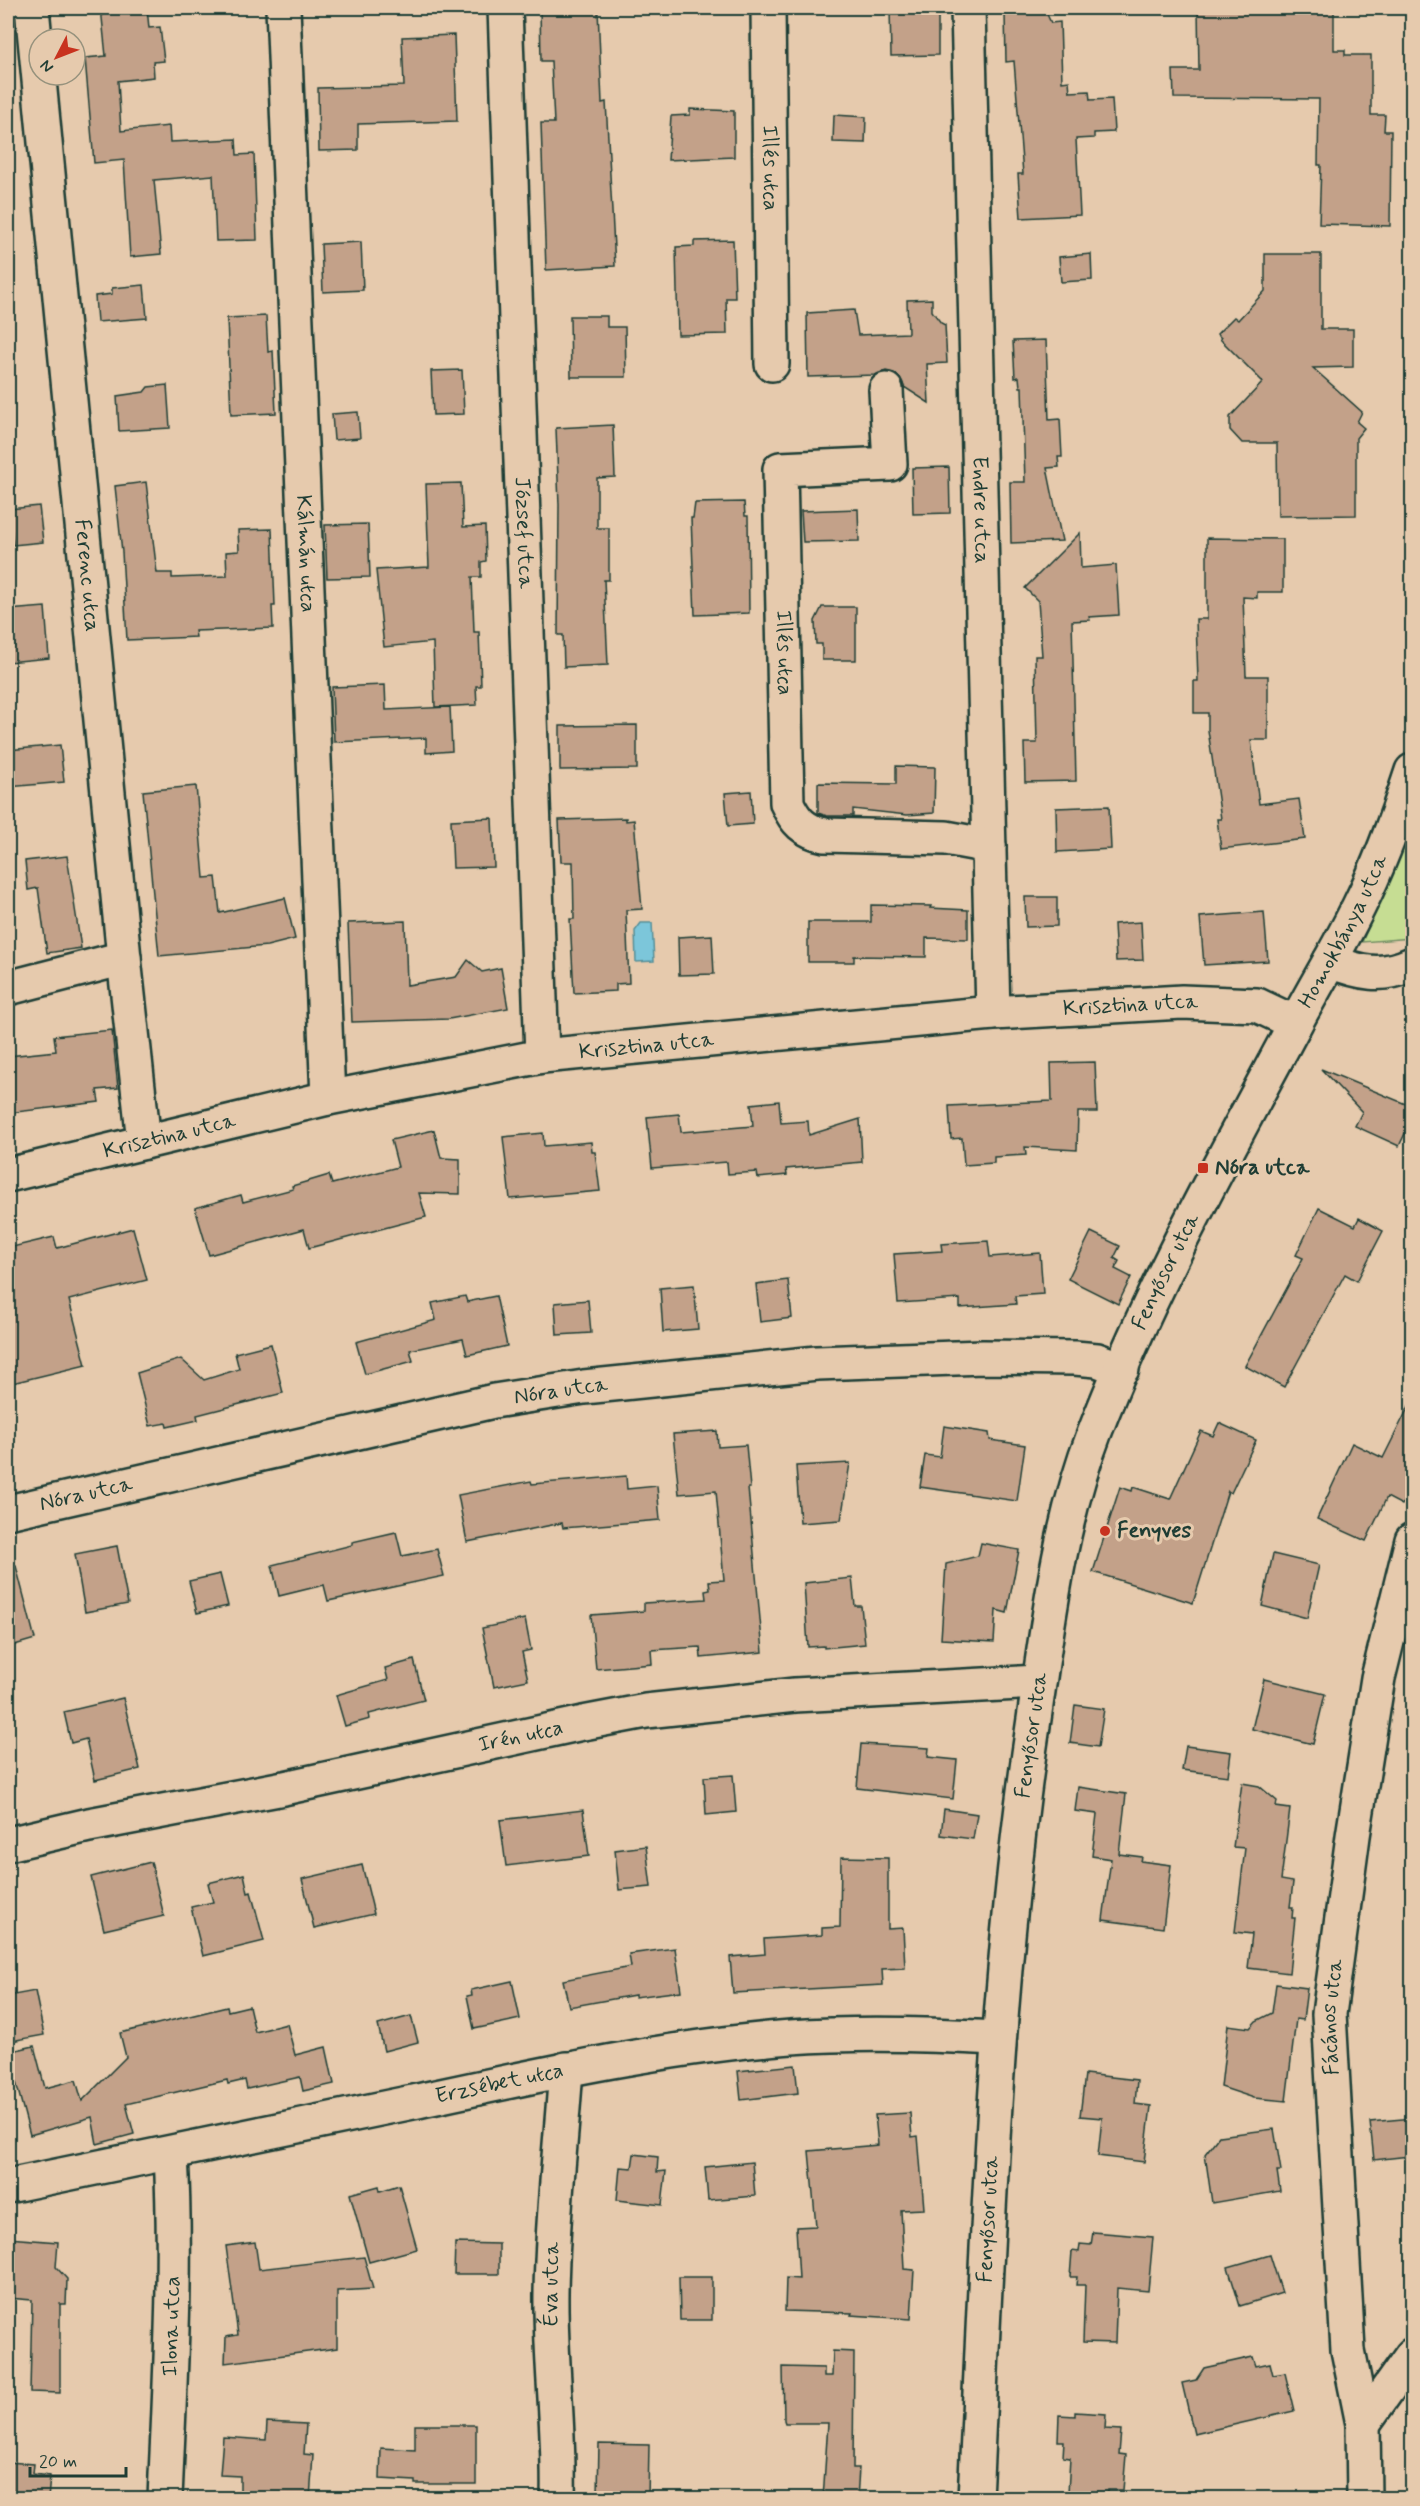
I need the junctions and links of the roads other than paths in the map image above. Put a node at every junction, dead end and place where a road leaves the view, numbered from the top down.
1 (32, 8) edge
2 (283, 8) edge
3 (505, 8) edge
4 (768, 8) edge
5 (968, 8) edge
6 (772, 364) dead end
7 (886, 390) dead end
8 (1413, 771) edge
9 (989, 846) junction
10 (124, 958) junction
11 (1330, 961) junction
12 (1413, 964) edge
13 (8, 988) edge
14 (993, 1013) junction
15 (1295, 1023) junction
16 (542, 1056) junction
17 (328, 1098) junction
18 (144, 1142) junction
19 (8, 1175) edge
20 (1122, 1369) junction
21 (8, 1512) edge
22 (1412, 1542) edge
23 (1039, 1682) junction
24 (8, 1844) edge
25 (998, 2038) junction
26 (566, 2069) junction
27 (171, 2154) junction
28 (8, 2186) edge
29 (1413, 2355) edge
30 (1363, 2424) junction
31 (165, 2499) edge
32 (558, 2499) edge
33 (975, 2499) edge
34 (1364, 2499) edge

1 - 10 street, Ferenc utca
2 - 17 street, Kálmán utca
3 - 16 street, József utca
4 - 6 street, Illés utca
5 - 9 street, Endre utca
7 - 9 street, Illés utca
8 - 11 street, Homokbánya utca
9 - 14 street, Endre utca
10 - 13 street
10 - 18 street, Ferenc utca
11 - 12 street
11 - 15 street, Homokbánya utca
14 - 15 street, Krisztina utca
14 - 16 street, Krisztina utca
15 - 20 street, Fenyősor utca
16 - 17 street, Krisztina utca
17 - 18 street, Krisztina utca
18 - 19 street, Krisztina utca
20 - 21 street, Nóra utca
20 - 23 street, Fenyősor utca
22 - 30 street, Fácános utca
23 - 24 street, Irén utca
23 - 25 street, Fenyősor utca
25 - 26 street, Erzsébet utca
25 - 33 street, Fenyősor utca
26 - 27 street, Erzsébet utca
26 - 32 street, Éva utca
27 - 28 street, Erzsébet utca
27 - 31 street, Ilona utca
29 - 30 street
30 - 34 street, Fácános utca

